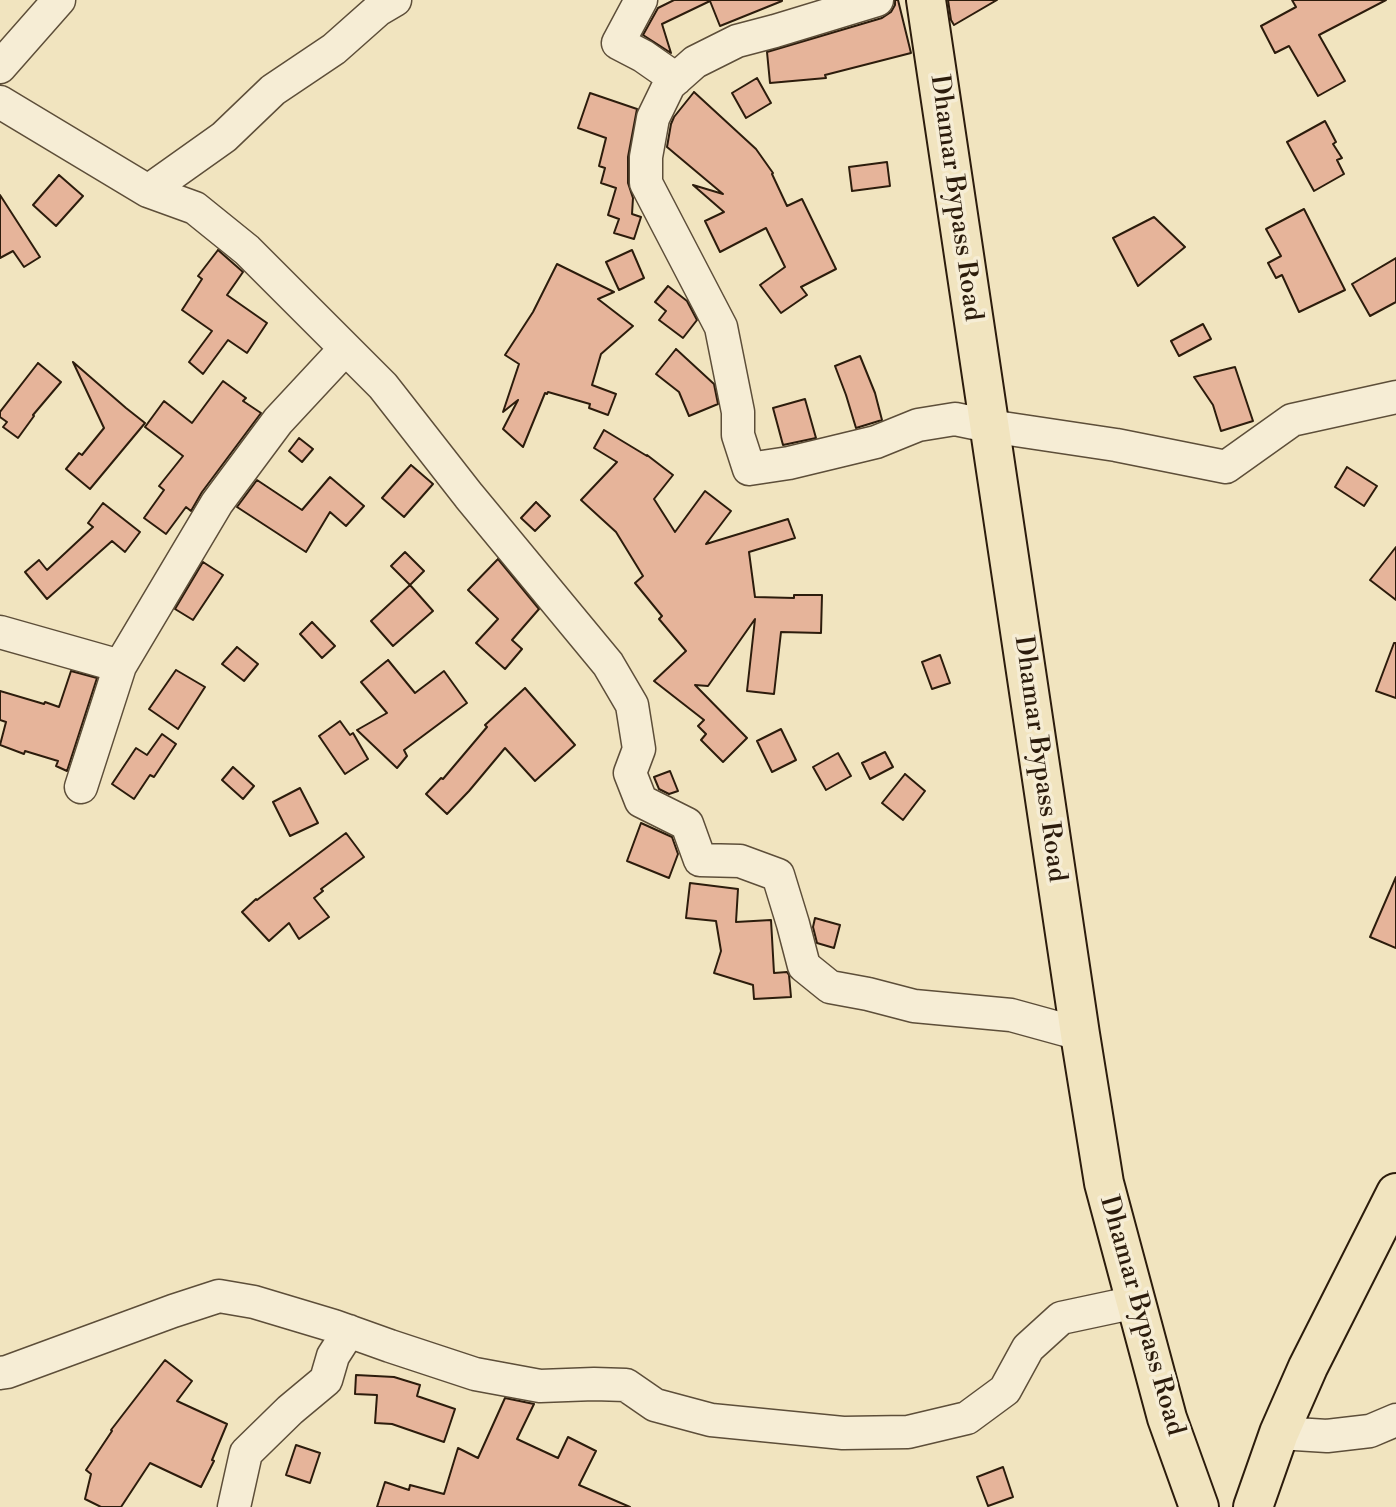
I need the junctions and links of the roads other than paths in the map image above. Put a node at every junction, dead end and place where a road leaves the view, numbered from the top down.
1 (59, 0) edge
2 (641, 0) edge
3 (877, 0) edge
4 (926, 0) edge
5 (389, 2) edge
6 (0, 67) edge
7 (676, 79) junction
8 (0, 102) edge
9 (148, 191) junction
10 (345, 349) junction
11 (1396, 397) edge
12 (989, 426) junction
13 (0, 632) edge
14 (120, 666) junction
15 (81, 787) dead end
16 (1080, 1034) junction
17 (1396, 1193) edge
18 (1136, 1302) junction
19 (349, 1331) junction
20 (0, 1373) edge
21 (1396, 1420) edge
22 (1279, 1433) junction
23 (234, 1507) edge
24 (1199, 1507) edge
25 (1253, 1507) edge

1 - 6 street
2 - 7 street
3 - 7 street
4 - 12 main road, Dhamar Bypass Road
5 - 9 street
7 - 12 street
8 - 9 street
9 - 10 street
10 - 14 street
10 - 16 street
11 - 12 street
12 - 16 main road, Dhamar Bypass Road
13 - 14 street
14 - 15 street
16 - 18 main road, Dhamar Bypass Road
17 - 22 main road
18 - 19 street
18 - 24 main road, Dhamar Bypass Road
19 - 20 street
19 - 23 street
21 - 22 street
22 - 25 main road

